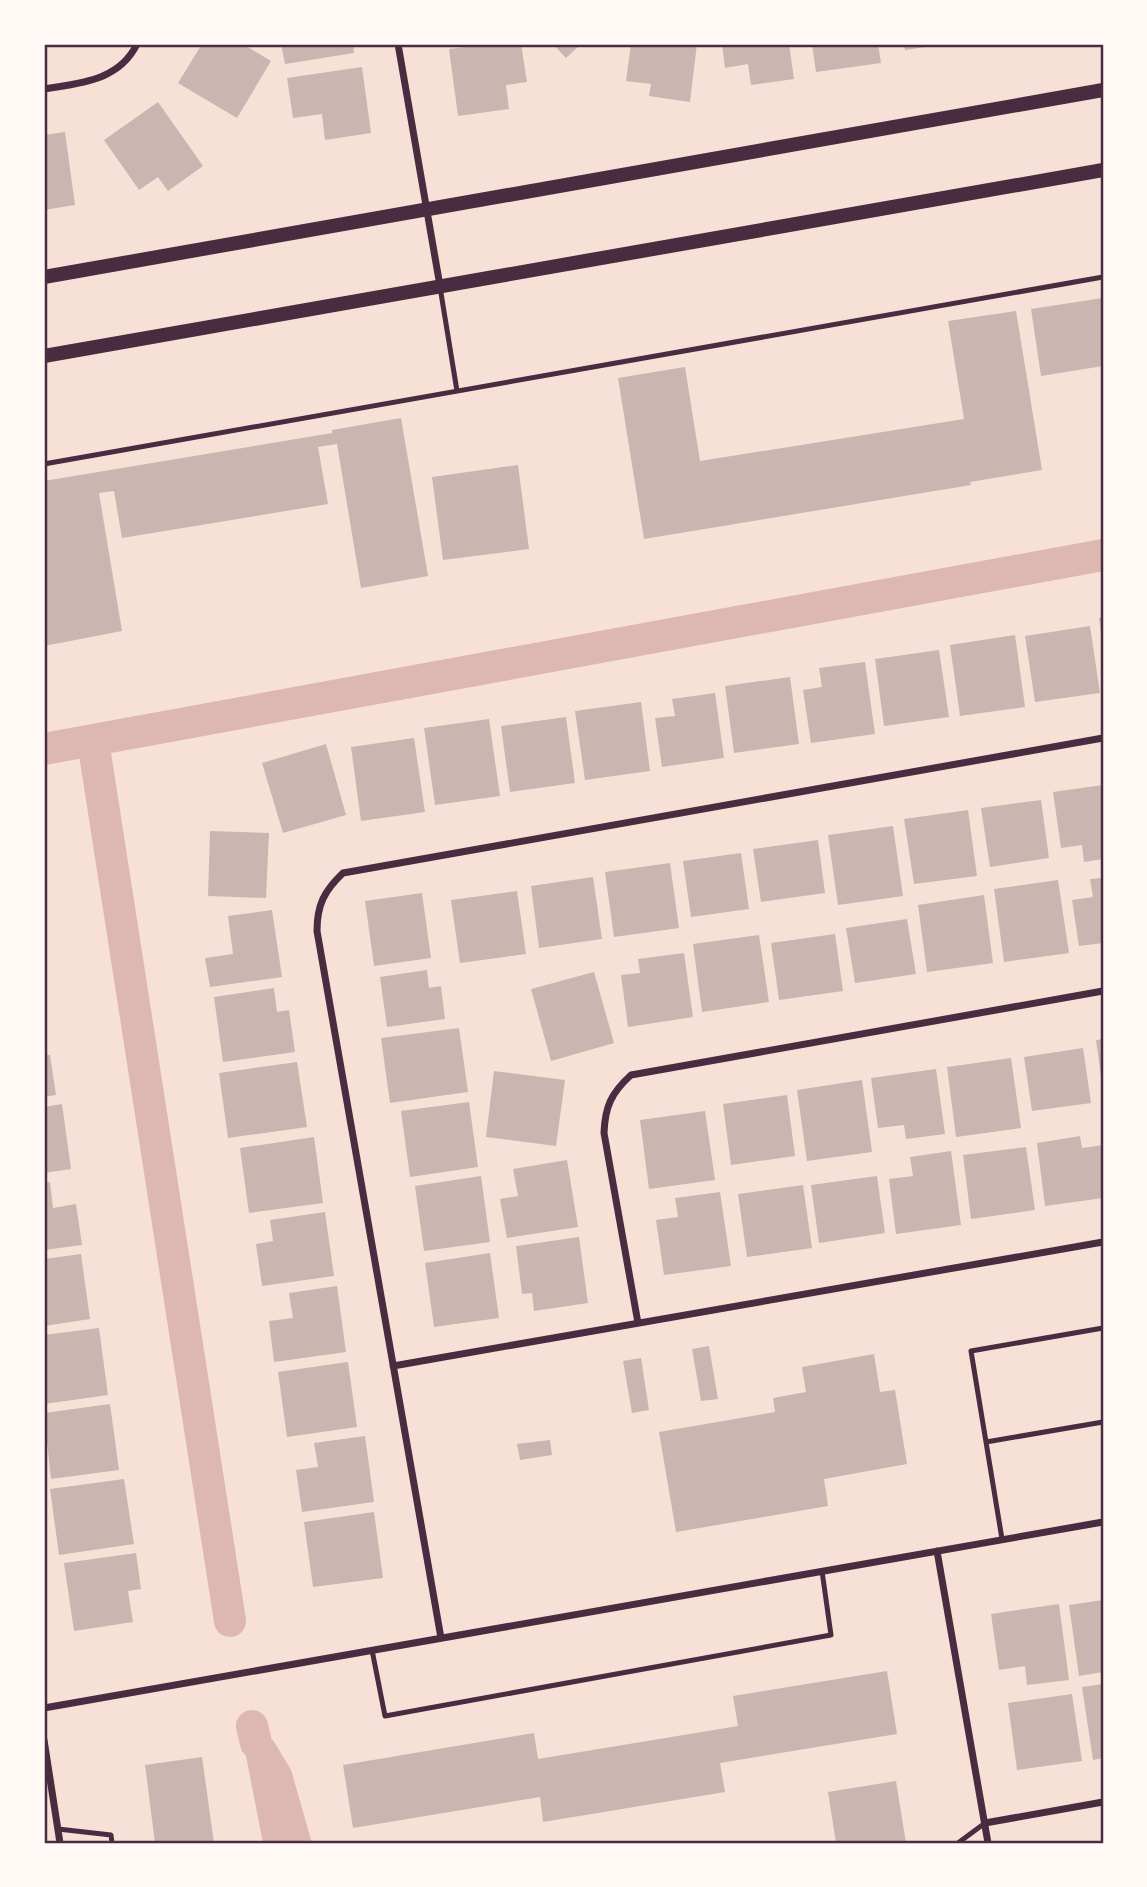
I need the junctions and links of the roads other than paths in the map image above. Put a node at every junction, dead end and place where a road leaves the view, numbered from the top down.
1 (137, 44) edge
2 (398, 44) edge
3 (44, 89) edge
4 (1103, 90) edge
5 (1103, 170) edge
6 (428, 209) junction
7 (44, 277) edge
8 (1103, 277) edge
9 (440, 286) junction
10 (44, 356) edge
11 (457, 391) junction
12 (44, 464) edge
13 (1103, 738) edge
14 (1103, 991) edge
15 (1103, 1242) edge
16 (638, 1323) junction
17 (1103, 1328) edge
18 (393, 1366) junction
19 (1103, 1422) edge
20 (986, 1442) junction
21 (1103, 1522) edge
22 (1002, 1539) junction
23 (937, 1551) junction
24 (822, 1571) junction
25 (441, 1638) junction
26 (372, 1650) junction
27 (44, 1708) edge
28 (44, 1740) edge
29 (1103, 1802) edge
30 (985, 1823) junction
31 (58, 1829) junction
32 (60, 1843) edge
33 (112, 1843) edge
34 (958, 1843) edge
35 (988, 1843) edge

1 - 3 street
2 - 6 street
4 - 6 main road
5 - 9 main road
6 - 7 main road
6 - 9 street
8 - 11 lane
9 - 10 main road
9 - 11 lane
11 - 12 lane
13 - 18 street
14 - 16 street
15 - 16 street
16 - 18 street
17 - 20 lane
18 - 25 street
19 - 20 lane
20 - 22 lane
21 - 22 street
22 - 23 street
23 - 24 street
23 - 30 street
24 - 25 street
24 - 26 lane
25 - 26 street
26 - 27 street
28 - 31 street
29 - 30 street
30 - 34 lane
30 - 35 street
31 - 32 street
31 - 33 lane

